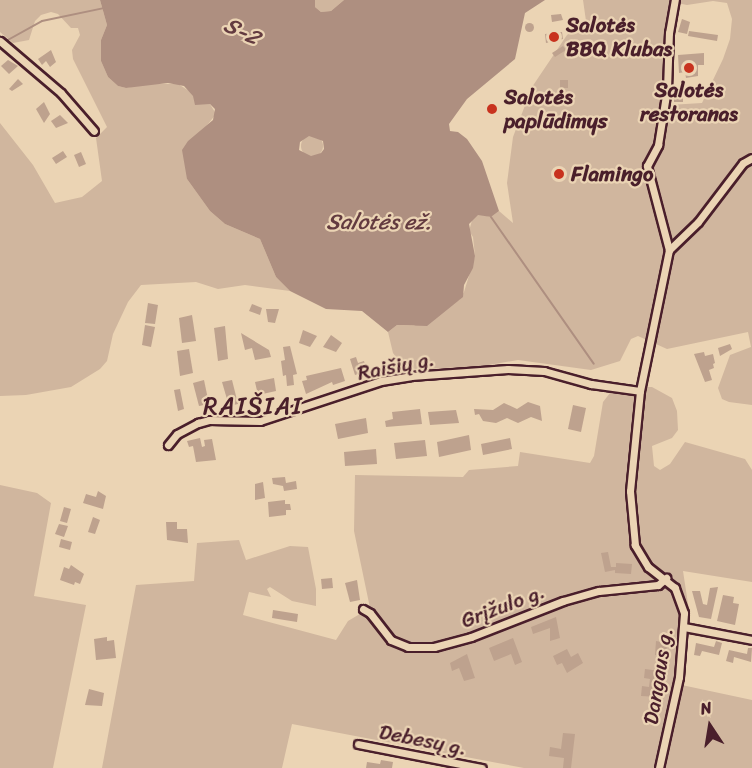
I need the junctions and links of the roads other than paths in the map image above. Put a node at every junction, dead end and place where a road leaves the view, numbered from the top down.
1 (675, 0) edge
2 (0, 41) edge
3 (93, 131) dead end
4 (752, 158) edge
5 (669, 250) junction
6 (640, 391) junction
7 (168, 445) dead end
8 (666, 579) junction
9 (363, 609) dead end
10 (684, 627) junction
11 (752, 640) edge
12 (358, 744) dead end
13 (482, 768) edge
14 (658, 768) edge

1 - 5 street
2 - 3 street
4 - 5 street
5 - 6 street, Dangaus g.
6 - 7 street, Raišių g.
6 - 8 street, Dangaus g.
8 - 9 street, Grįžulo g.
8 - 10 street, Dangaus g.
10 - 11 street
10 - 14 street, Dangaus g.
12 - 13 street, Debesų g.

